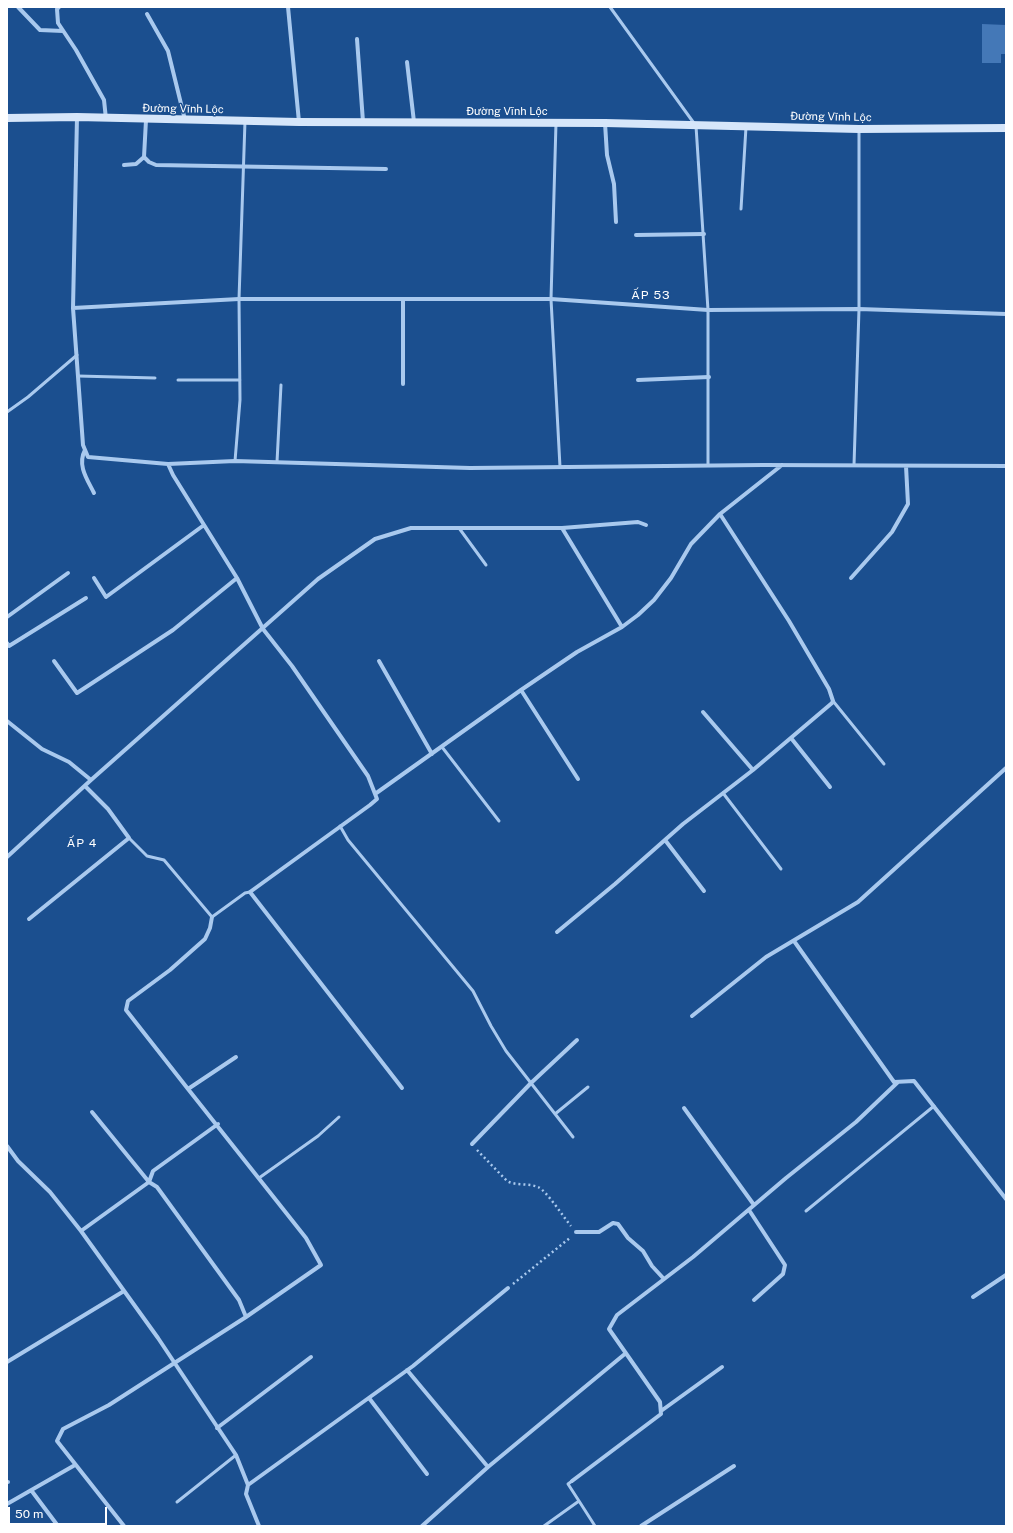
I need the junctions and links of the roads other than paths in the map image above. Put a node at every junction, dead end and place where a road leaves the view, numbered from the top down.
1 (18, 7) edge
2 (59, 7) edge
3 (288, 7) edge
4 (610, 7) edge
5 (148, 14) dead end
6 (63, 31) junction
7 (357, 39) dead end
8 (407, 62) dead end
9 (77, 117) junction
10 (7, 118) edge
11 (106, 119) junction
12 (146, 120) junction
13 (185, 120) junction
14 (245, 122) junction
15 (299, 122) junction
16 (363, 122) junction
17 (414, 122) junction
18 (556, 123) junction
19 (605, 123) junction
20 (696, 126) junction
21 (746, 127) junction
22 (1006, 128) edge
23 (859, 129) junction
24 (144, 157) junction
25 (124, 165) dead end
26 (243, 166) junction
27 (386, 169) dead end
28 (741, 209) dead end
29 (616, 222) dead end
30 (704, 234) junction
31 (636, 235) dead end
32 (239, 299) junction
33 (552, 299) junction
34 (403, 300) junction
35 (73, 308) junction
36 (708, 310) junction
37 (859, 310) junction
38 (1006, 314) edge
39 (76, 355) junction
40 (78, 376) junction
41 (709, 377) junction
42 (155, 378) dead end
43 (178, 380) dead end
44 (240, 380) junction
45 (638, 380) dead end
46 (404, 384) dead end
47 (281, 385) dead end
48 (7, 412) edge
49 (85, 450) junction
50 (234, 461) junction
51 (277, 462) junction
52 (168, 464) junction
53 (708, 465) junction
54 (782, 465) junction
55 (854, 465) junction
56 (906, 466) junction
57 (1006, 466) edge
58 (560, 467) junction
59 (94, 493) dead end
60 (720, 514) junction
61 (204, 525) junction
62 (646, 525) dead end
63 (459, 528) junction
64 (562, 528) junction
65 (486, 565) dead end
66 (68, 573) dead end
67 (94, 578) dead end
68 (238, 578) junction
69 (851, 578) dead end
70 (86, 598) dead end
71 (7, 617) edge
72 (622, 627) junction
73 (263, 629) junction
74 (7, 643) edge
75 (54, 661) dead end
76 (379, 661) dead end
77 (521, 690) junction
78 (833, 701) junction
79 (703, 712) dead end
80 (9, 722) edge
81 (7, 728) edge
82 (791, 738) junction
83 (442, 747) junction
84 (432, 754) junction
85 (884, 764) dead end
86 (1006, 768) edge
87 (753, 770) junction
88 (578, 779) dead end
89 (91, 780) junction
90 (84, 786) junction
91 (830, 787) dead end
92 (723, 793) junction
93 (375, 794) junction
94 (499, 821) dead end
95 (340, 826) junction
96 (129, 838) junction
97 (665, 840) junction
98 (7, 857) edge
99 (781, 870) dead end
100 (704, 891) dead end
101 (250, 892) junction
102 (212, 916) junction
103 (30, 919) dead end
104 (557, 932) dead end
105 (794, 941) junction
106 (692, 1016) dead end
107 (577, 1040) dead end
108 (236, 1057) dead end
109 (898, 1082) junction
110 (531, 1083) junction
111 (588, 1087) dead end
112 (402, 1088) dead end
113 (188, 1089) junction
114 (934, 1106) junction
115 (684, 1108) dead end
116 (92, 1112) dead end
117 (555, 1114) junction
118 (339, 1116) dead end
119 (218, 1124) junction
120 (573, 1137) dead end
121 (472, 1144) road end
122 (7, 1146) edge
123 (259, 1178) junction
124 (149, 1182) junction
125 (1006, 1199) edge
126 (754, 1205) junction
127 (748, 1210) junction
128 (806, 1211) dead end
129 (81, 1231) junction
130 (576, 1232) road end
131 (1006, 1275) edge
132 (664, 1279) junction
133 (508, 1288) road end
134 (124, 1291) junction
135 (973, 1297) dead end
136 (754, 1300) dead end
137 (246, 1317) junction
138 (626, 1352) junction
139 (311, 1357) dead end
140 (7, 1362) edge
141 (174, 1362) junction
142 (722, 1367) dead end
143 (407, 1370) junction
144 (369, 1398) junction
145 (661, 1411) junction
146 (217, 1428) junction
147 (236, 1455) junction
148 (75, 1465) junction
149 (734, 1466) dead end
150 (488, 1467) junction
151 (427, 1474) dead end
152 (572, 1481) joint
153 (248, 1484) junction
154 (31, 1490) junction
155 (579, 1501) junction
156 (177, 1502) dead end
157 (7, 1504) edge
158 (58, 1526) edge
159 (124, 1526) edge
160 (259, 1526) edge
161 (422, 1526) edge
162 (544, 1526) edge
163 (596, 1526) edge
164 (641, 1526) edge

1 - 6 street
2 - 6 street
3 - 15 street
4 - 20 lane
5 - 13 street
6 - 11 street
7 - 16 street
8 - 17 street
9 - 10 main road, Đường Vĩnh Lộc
9 - 11 main road, Đường Vĩnh Lộc
9 - 35 street
11 - 12 main road, Đường Vĩnh Lộc
12 - 13 main road, Đường Vĩnh Lộc
12 - 24 street
13 - 14 main road, Đường Vĩnh Lộc
14 - 15 main road, Đường Vĩnh Lộc
14 - 26 lane
15 - 16 main road, Đường Vĩnh Lộc
16 - 17 main road, Đường Vĩnh Lộc
17 - 18 main road, Đường Vĩnh Lộc
18 - 19 main road, Đường Vĩnh Lộc
18 - 33 lane
19 - 20 main road, Đường Vĩnh Lộc
19 - 29 street
20 - 21 main road, Đường Vĩnh Lộc
20 - 30 lane
21 - 23 main road, Đường Vĩnh Lộc
21 - 28 lane
22 - 23 main road, Đường Vĩnh Lộc
23 - 37 lane
24 - 25 street
24 - 26 street
26 - 27 street
26 - 32 lane
30 - 31 street
30 - 36 lane
32 - 34 street
32 - 35 street
32 - 44 lane
33 - 34 street
33 - 36 street
33 - 58 lane
34 - 46 street
35 - 39 street
36 - 37 street
36 - 41 lane
37 - 38 street
37 - 55 lane
39 - 40 street
39 - 48 lane
40 - 42 lane
40 - 49 street
41 - 45 street
41 - 53 lane
43 - 44 lane
44 - 50 lane
47 - 51 lane
49 - 52 street
49 - 59 street
50 - 51 street
50 - 52 street
51 - 58 street
52 - 61 street
53 - 54 street
53 - 58 street
54 - 55 street
54 - 60 street
55 - 56 street
56 - 57 street
56 - 69 street
60 - 72 street
60 - 78 street
61 - 67 street
61 - 68 street
62 - 64 street
63 - 64 street
63 - 65 lane
63 - 73 street
64 - 72 street
66 - 71 street
68 - 73 street
68 - 75 street
70 - 74 street
72 - 77 street
73 - 89 street
73 - 93 street
76 - 84 street
77 - 83 street
77 - 88 street
78 - 82 street
78 - 85 lane
79 - 87 street
80 - 81 street
80 - 89 street
82 - 87 street
82 - 91 street
83 - 84 street
83 - 94 lane
84 - 93 street
86 - 105 street
87 - 92 street
89 - 90 street
90 - 96 street
90 - 98 street
92 - 97 street
92 - 99 lane
93 - 95 street
95 - 101 street
95 - 110 lane
96 - 102 lane
96 - 103 street
97 - 100 street
97 - 104 street
101 - 102 lane
101 - 112 street
102 - 113 street
105 - 106 street
105 - 109 street
107 - 110 street
108 - 113 street
109 - 114 street
109 - 126 street
110 - 117 lane
110 - 121 street
111 - 117 lane
113 - 119 street
114 - 125 street
114 - 128 lane
115 - 126 street
116 - 124 street
117 - 120 lane
118 - 123 lane
119 - 123 street
119 - 124 street
122 - 129 street
123 - 137 street
124 - 129 street
124 - 137 street
126 - 127 street
127 - 132 street
127 - 136 street
129 - 134 street
130 - 132 street
131 - 135 street
132 - 138 street
133 - 143 street
134 - 140 street
134 - 141 street
137 - 141 street
138 - 145 street
138 - 150 street
139 - 146 street
141 - 146 street
141 - 148 street
142 - 145 street
143 - 144 street
143 - 150 street
144 - 151 street
144 - 153 street
145 - 152 street
146 - 147 street
147 - 153 street
147 - 156 lane
148 - 154 street
148 - 159 street
149 - 164 street
150 - 161 street
152 - 155 lane
153 - 160 street
154 - 157 street
154 - 158 street
155 - 162 lane
155 - 163 lane

